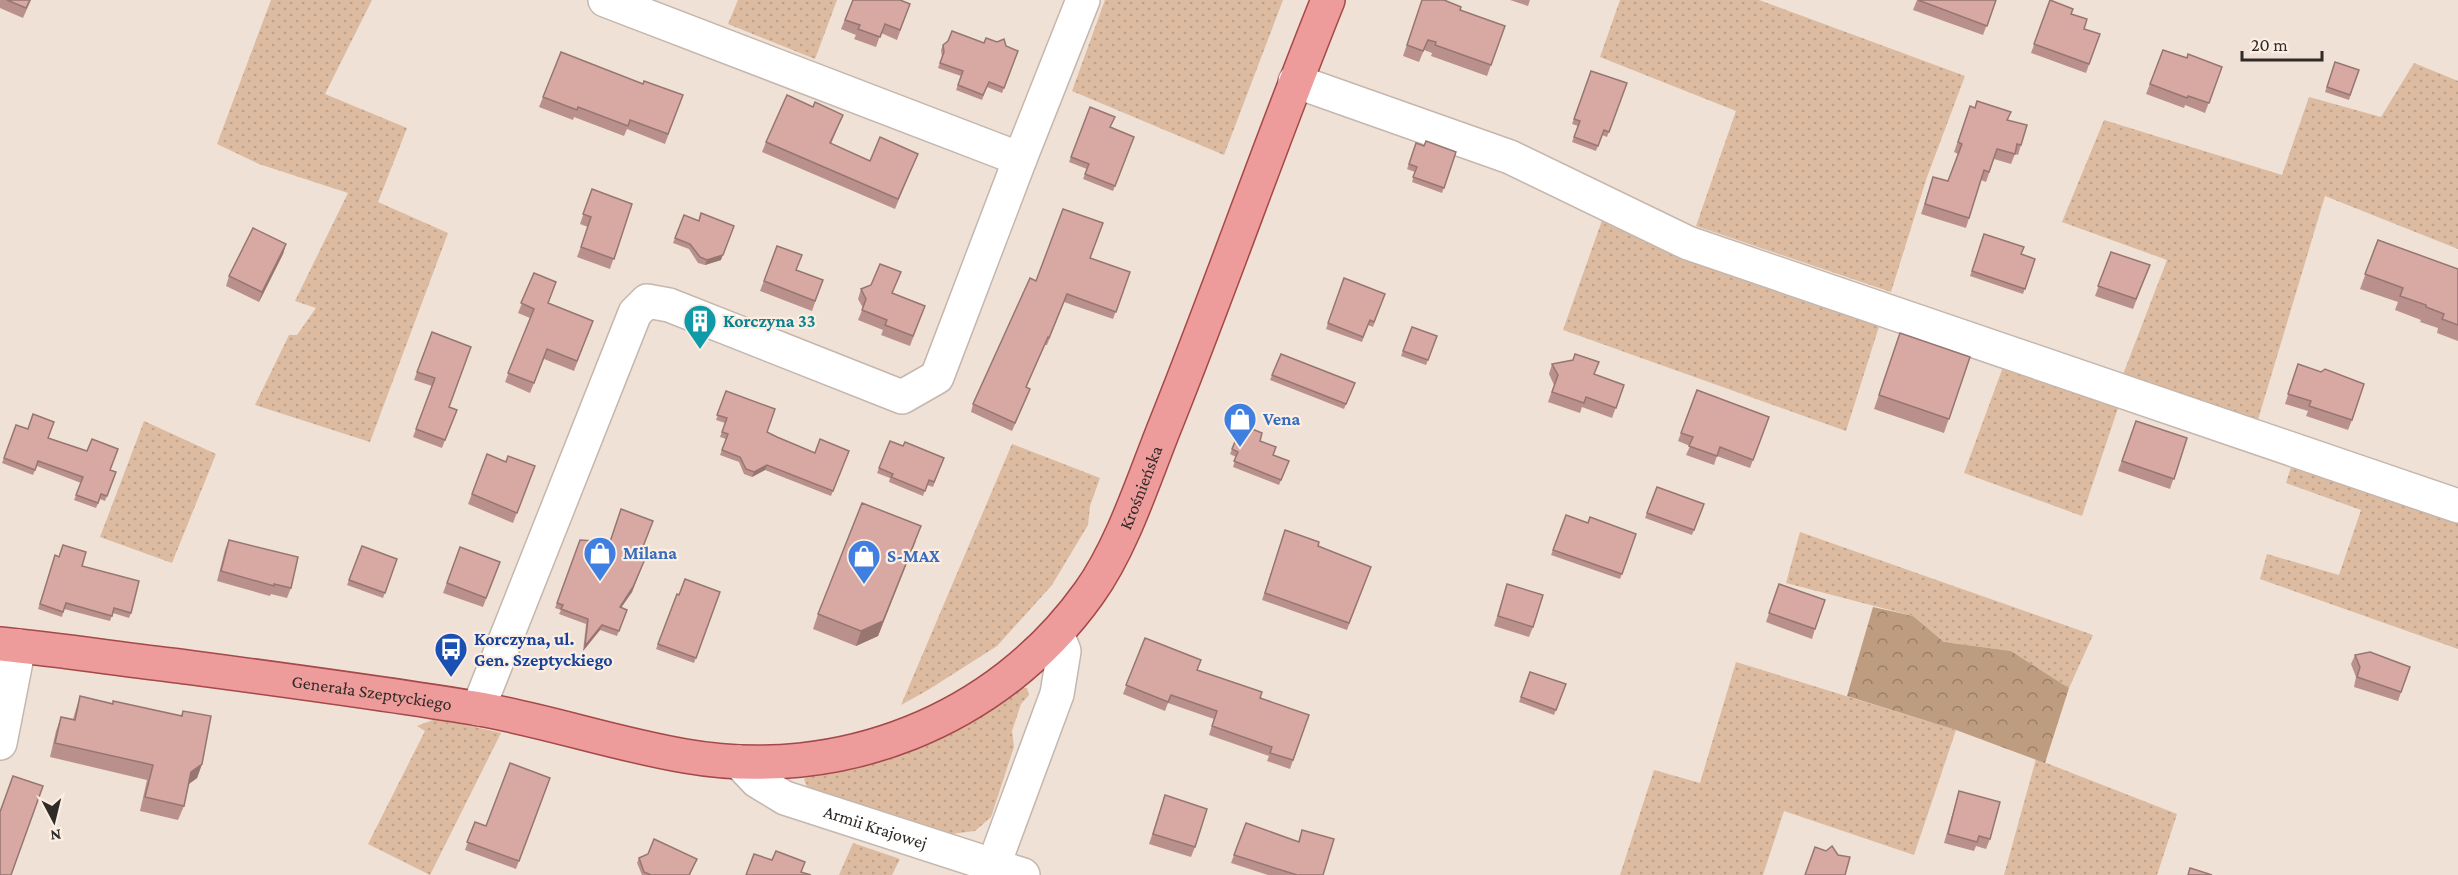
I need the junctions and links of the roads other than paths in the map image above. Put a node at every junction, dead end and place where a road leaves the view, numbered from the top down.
1 (605, 0) edge
2 (1083, 0) edge
3 (1328, 0) edge
4 (1295, 81) junction
5 (1020, 159) junction
6 (2458, 506) edge
7 (1057, 633) junction
8 (9, 645) edge
9 (478, 709) junction
10 (0, 743) edge
11 (739, 762) junction
12 (1008, 870) edge

1 - 5 street
2 - 5 street
3 - 4 main road, Krośnieńska
4 - 6 street
4 - 7 main road, Krośnieńska
5 - 9 street
7 - 11 main road, Krośnieńska
7 - 12 street
8 - 9 main road, Generała Szeptyckiego
8 - 10 street
9 - 11 main road, Generała Szeptyckiego
11 - 12 street, Armii Krajowej

